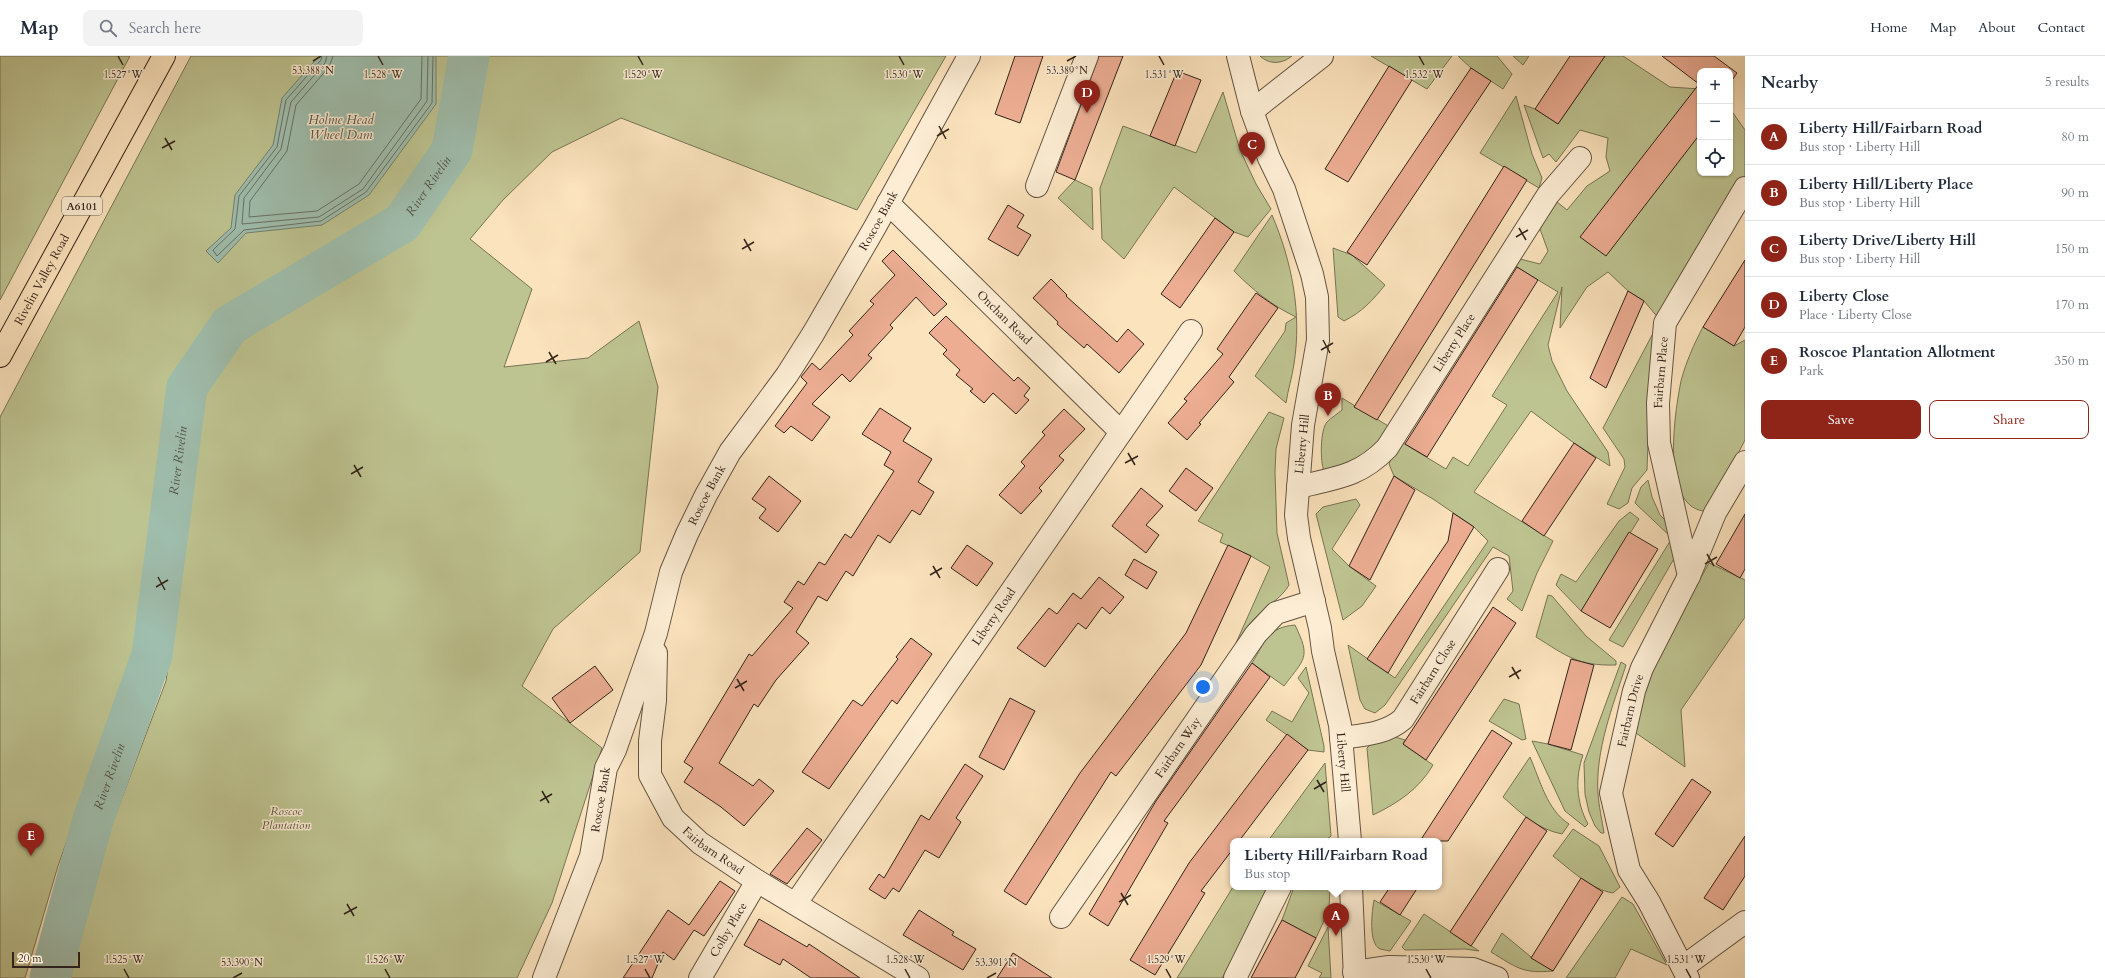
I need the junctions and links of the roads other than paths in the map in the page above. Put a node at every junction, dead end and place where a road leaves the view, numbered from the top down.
1 (164, 56) edge
2 (969, 56) edge
3 (1087, 56) edge
4 (1238, 56) edge
5 (1322, 56) edge
6 (1252, 111) junction
7 (1580, 158) dead end
8 (1037, 186) dead end
9 (1745, 188) edge
10 (888, 203) junction
11 (1191, 331) dead end
12 (0, 356) edge
13 (1121, 432) junction
14 (1745, 462) edge
15 (1298, 487) junction
16 (1498, 569) dead end
17 (1689, 576) junction
18 (1314, 601) junction
19 (656, 633) junction
20 (1341, 738) junction
21 (1350, 838) edge
22 (757, 881) junction
23 (1279, 890) edge
24 (1351, 890) edge
25 (796, 903) junction
26 (1061, 917) dead end
27 (1745, 922) edge
28 (1686, 972) edge
29 (1355, 975) edge
30 (544, 978) edge
31 (700, 978) edge
32 (918, 978) edge
33 (1235, 978) edge
34 (1497, 978) edge

1 - 12 main road, Rivelin Valley Road / A6101
2 - 10 street, Roscoe Bank
3 - 8 street
4 - 6 street, Liberty Hill
5 - 6 street
6 - 15 street, Liberty Hill
7 - 15 street, Liberty Place
9 - 17 street, Fairbarn Place
10 - 13 street, Onchan Road
10 - 19 street, Roscoe Bank
11 - 13 street, Liberty Road
13 - 25 street, Liberty Road
14 - 17 street, Fairbarn Drive
15 - 18 street, Liberty Hill
16 - 20 street, Fairbarn Close
17 - 28 street, Fairbarn Drive
18 - 20 street, Liberty Hill
18 - 26 street, Fairbarn Way
19 - 22 street, Fairbarn Road
19 - 30 street, Roscoe Bank
20 - 21 street, Liberty Hill
22 - 25 street, Fairbarn Road
22 - 31 street, Colby Place
23 - 33 street
24 - 29 street
25 - 32 street, Fairbarn Road
27 - 28 street, Fairbarn Drive
29 - 34 street

